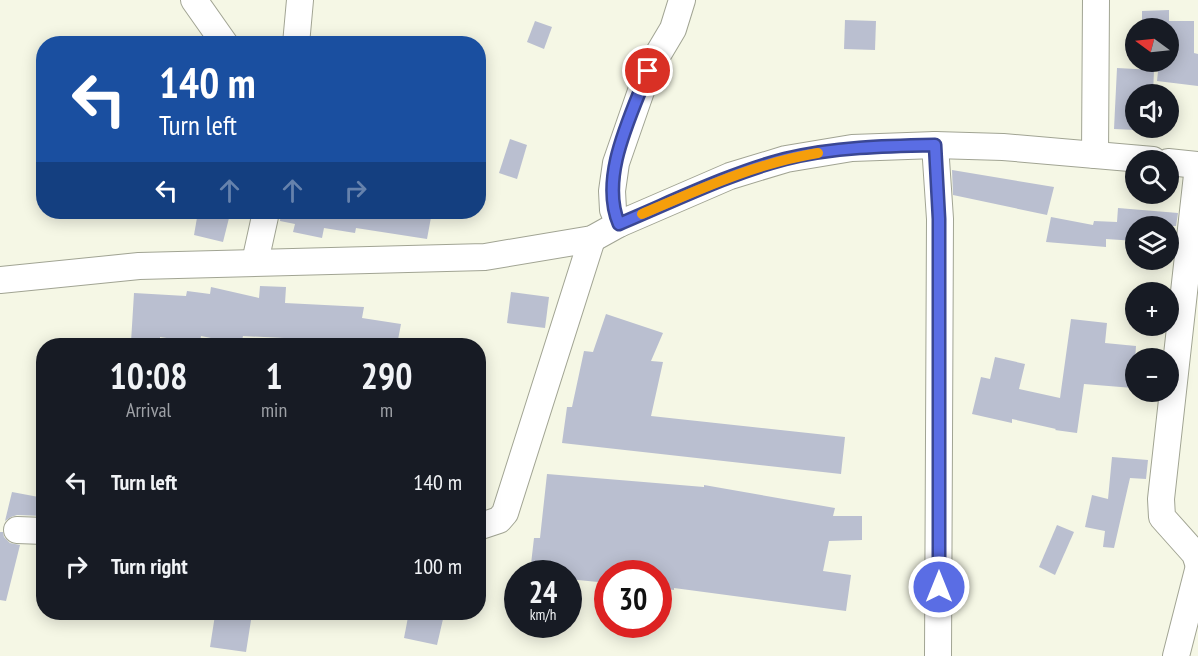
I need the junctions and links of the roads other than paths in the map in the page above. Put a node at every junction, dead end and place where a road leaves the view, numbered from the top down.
1 (195, 0) edge
2 (300, 0) edge
3 (682, 0) edge
4 (1096, 0) edge
5 (220, 36) edge
6 (297, 36) edge
7 (935, 145) junction
8 (1095, 155) junction
9 (1125, 158) edge
10 (1179, 163) edge
11 (1198, 165) edge
12 (264, 219) edge
13 (619, 224) junction
14 (592, 239) junction
15 (255, 262) junction
16 (0, 280) edge
17 (486, 524) edge
18 (16, 530) dead end
19 (36, 531) edge
20 (1198, 563) edge
21 (1198, 570) edge
22 (939, 656) edge
23 (1176, 656) edge

1 - 5 street
2 - 6 street
3 - 13 street
4 - 8 street
7 - 8 street
7 - 13 street
7 - 22 street
8 - 9 street
10 - 11 street
11 - 20 street
12 - 15 street
13 - 14 street
14 - 15 street
14 - 17 street
15 - 16 street
18 - 19 street
21 - 23 street

